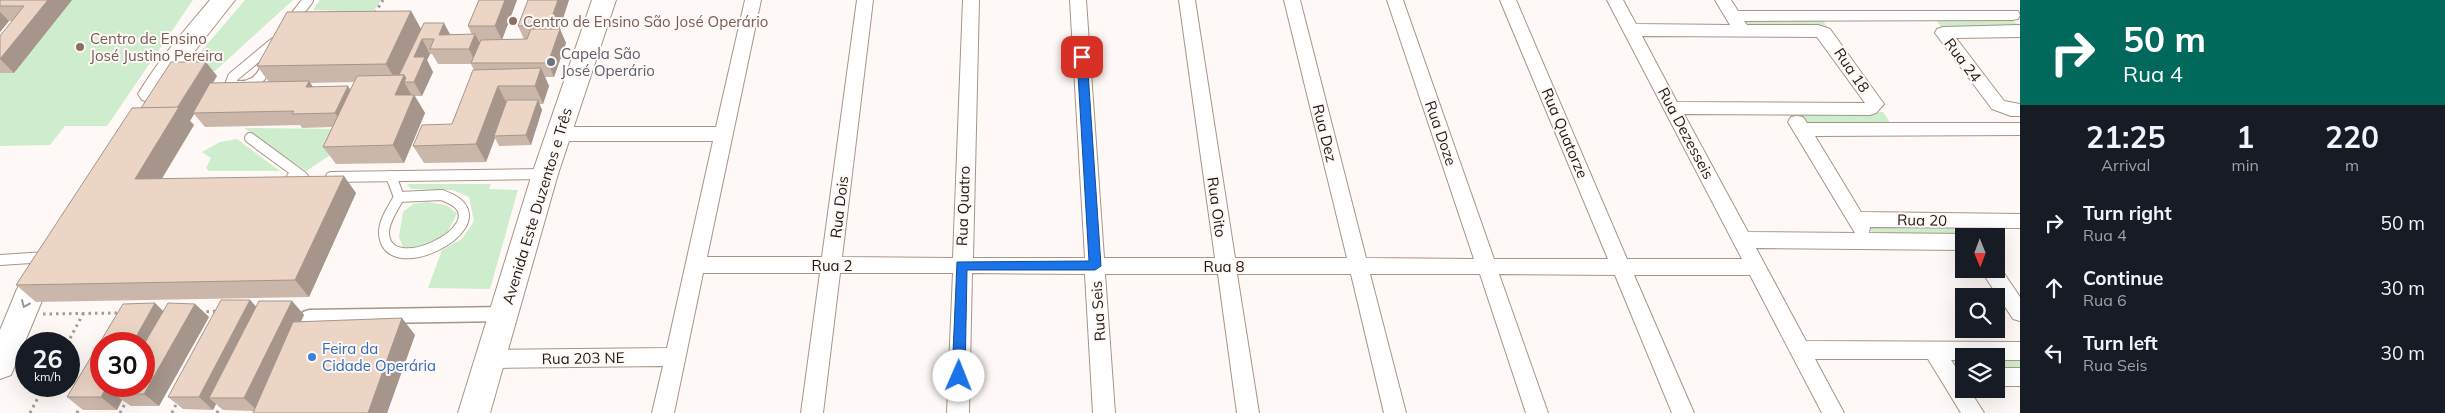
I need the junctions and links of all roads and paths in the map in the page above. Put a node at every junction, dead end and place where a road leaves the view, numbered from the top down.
1 (224, 0) edge
2 (308, 0) edge
3 (384, 0) edge
4 (604, 0) edge
5 (753, 0) edge
6 (865, 0) edge
7 (971, 0) edge
8 (1078, 0) edge
9 (1187, 0) edge
10 (1292, 0) edge
11 (1395, 0) edge
12 (1508, 0) edge
13 (1616, 0) edge
14 (1723, 0) edge
15 (1998, 0) edge
16 (366, 13) edge
17 (1733, 16) junction
18 (2016, 20) edge
19 (1631, 30) junction
20 (1742, 31) junction
21 (2020, 32) edge
22 (277, 39) junction
23 (1672, 108) junction
24 (1789, 109) junction
25 (2020, 110) edge
26 (140, 111) edge
27 (2020, 129) edge
28 (1802, 130) junction
29 (558, 134) junction
30 (724, 134) junction
31 (250, 138) dead end
32 (545, 174) junction
33 (391, 176) junction
34 (284, 177) edge
35 (313, 177) junction
36 (398, 197) junction
37 (1856, 219) junction
38 (2019, 221) edge
39 (1742, 240) junction
40 (1869, 241) junction
41 (1955, 242) edge
42 (54, 249) joint
43 (0, 260) edge
44 (696, 265) junction
45 (832, 265) junction
46 (962, 265) junction
47 (1028, 265) joint
48 (1095, 266) junction
49 (1226, 266) junction
50 (1358, 266) junction
51 (1486, 267) junction
52 (1622, 267) junction
53 (1756, 267) junction
54 (1996, 278) edge
55 (196, 312) edge
56 (126, 313) edge
57 (2020, 313) edge
58 (83, 314) junction
59 (504, 314) junction
60 (20, 315) junction
61 (220, 320) edge
62 (73, 332) edge
63 (1800, 350) junction
64 (1934, 351) junction
65 (2020, 351) edge
66 (293, 352) edge
67 (676, 357) junction
68 (491, 359) junction
69 (0, 366) edge
70 (1955, 375) edge
71 (2005, 377) edge
72 (2020, 377) edge
73 (86, 396) edge
74 (180, 396) edge
75 (226, 396) edge
76 (38, 397) edge
77 (129, 397) edge
78 (1966, 398) edge
79 (30, 413) edge
80 (77, 413) edge
81 (120, 413) edge
82 (172, 413) edge
83 (217, 413) edge
84 (474, 413) edge
85 (663, 413) edge
86 (812, 413) edge
87 (958, 413) edge
88 (1104, 413) edge
89 (1248, 413) edge
90 (1395, 413) edge
91 (1537, 413) edge
92 (1683, 413) edge
93 (1833, 413) edge
94 (1973, 413) edge

1 - 26 main road
2 - 22 lane
3 - 16 path
4 - 29 main road, Avenida Este Duzentos e Três
5 - 30 street
6 - 45 street, Rua Dois
7 - 46 street, Rua Quatro
8 - 48 street, Rua Seis
9 - 49 street, Rua Oito
10 - 50 street, Rua Dez
11 - 51 street, Rua Doze
12 - 52 street, Rua Quatorze
13 - 19 street, Rua Dezesseis
14 - 17 street
15 - 18 street, Rua 24
17 - 18 street, Rua 24
17 - 20 street
19 - 20 street, Rua 18
19 - 23 street, Rua Dezesseis
20 - 24 street, Rua 18
21 - 25 street, Rua 24
22 - 22 lane
23 - 24 street, Rua 18
23 - 39 street, Rua Dezesseis
24 - 28 street
27 - 28 street
28 - 37 street
29 - 30 street
29 - 32 main road, Avenida Este Duzentos e Três
30 - 44 street
31 - 35 lane
32 - 33 lane
32 - 59 main road, Avenida Este Duzentos e Três
33 - 35 lane
33 - 36 lane
34 - 35 lane
36 - 36 lane
37 - 38 street, Rua 20
37 - 40 street
39 - 40 street, Rua 20
39 - 53 street, Rua Dezesseis
40 - 41 street, Rua 20
42 - 43 lane
42 -> 60 main road
44 - 45 street, Rua 2
44 - 67 street
45 - 46 street, Rua 2
45 - 86 street, Rua Dois
46 - 47 street, Rua 2
46 - 87 street, Rua Quatro
47 - 48 street, Rua 8
48 - 49 street, Rua 8
48 - 88 street, Rua Seis
49 - 50 street, Rua 8
49 - 89 street, Rua Oito
50 - 51 street
50 - 90 street, Rua Dez
51 - 52 street
51 - 91 street, Rua Doze
52 - 53 street
52 - 92 street, Rua Quatorze
53 - 63 street, Rua Dezesseis
54 - 57 street
55 - 61 path
56 - 58 path
58 - 60 path
58 - 62 path
59 - 66 street
59 - 68 main road, Avenida Este Duzentos e Três
60 - 69 main road
63 - 64 street
63 - 93 street, Rua Dezesseis
64 - 65 street
64 - 70 street
67 - 68 street, Rua 203 NE
67 - 85 street
68 - 84 main road, Avenida Este Duzentos e Três
71 - 72 street
73 - 80 path
74 - 82 path
75 - 83 path
76 - 79 path
77 - 81 path
78 - 94 street

